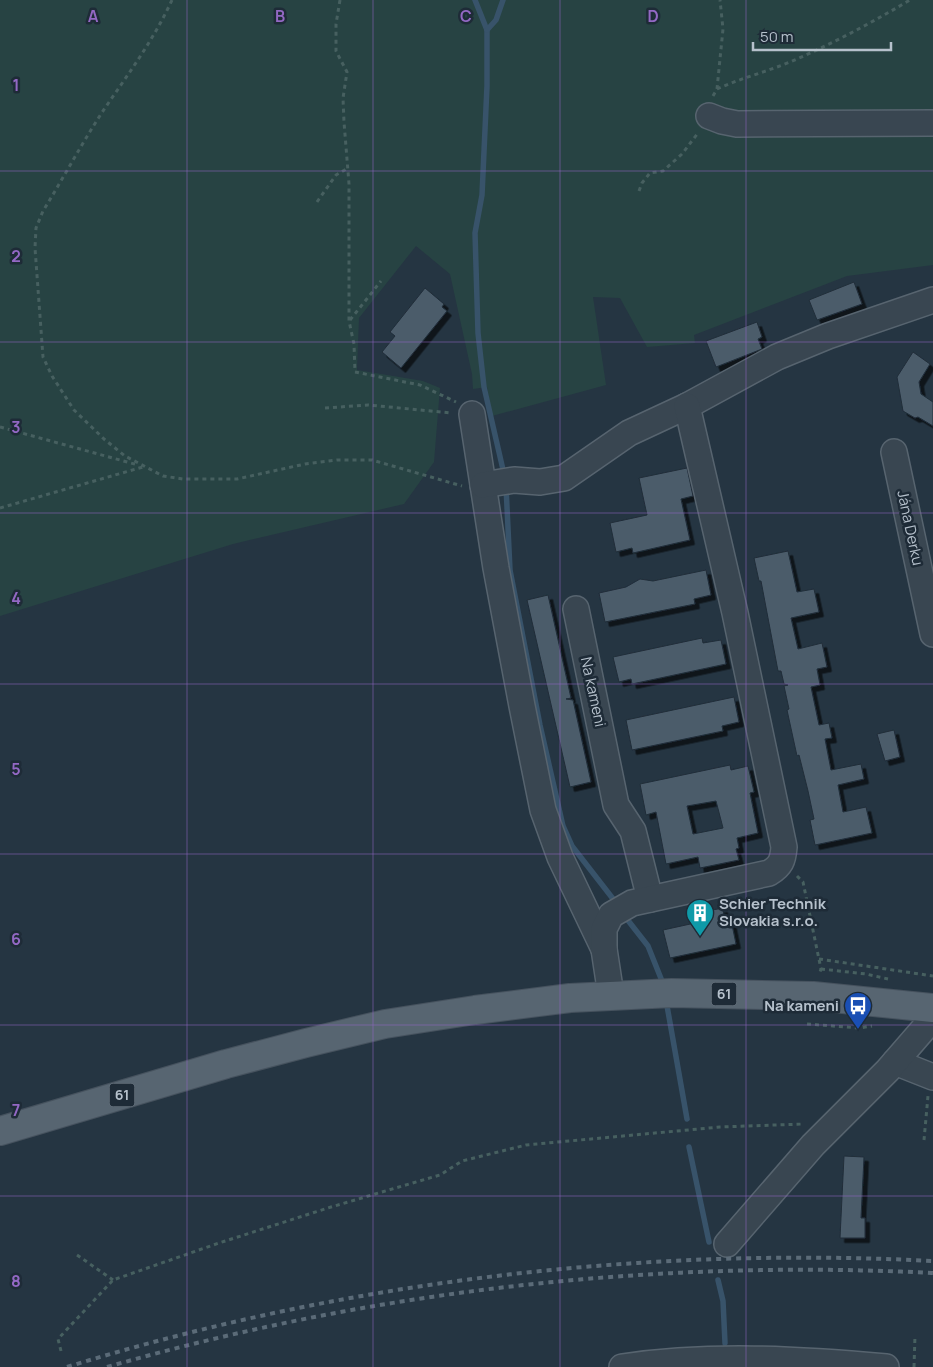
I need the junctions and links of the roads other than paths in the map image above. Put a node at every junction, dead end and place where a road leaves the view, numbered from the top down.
1 (710, 116) road end
2 (933, 123) edge
3 (933, 300) edge
4 (687, 406) junction
5 (463, 414) road end
6 (894, 452) dead end
7 (498, 483) junction
8 (576, 609) dead end
9 (933, 634) edge
10 (631, 906) junction
11 (604, 949) junction
12 (611, 995) junction
13 (933, 1008) edge
14 (933, 1018) edge
15 (895, 1062) junction
16 (930, 1076) edge
17 (0, 1131) edge
18 (727, 1244) dead end
19 (622, 1367) edge
20 (886, 1367) edge

1 - 2 street
3 - 4 street
4 - 7 street
4 - 10 street
5 - 7 street
6 - 9 street, Jána Derku
7 - 11 street
8 - 10 street, Na kameni
10 - 11 street
11 - 12 street
12 - 13 main road, 61
12 - 17 main road, 61
14 - 15 street
15 - 16 street
15 - 18 street
19 - 20 street

